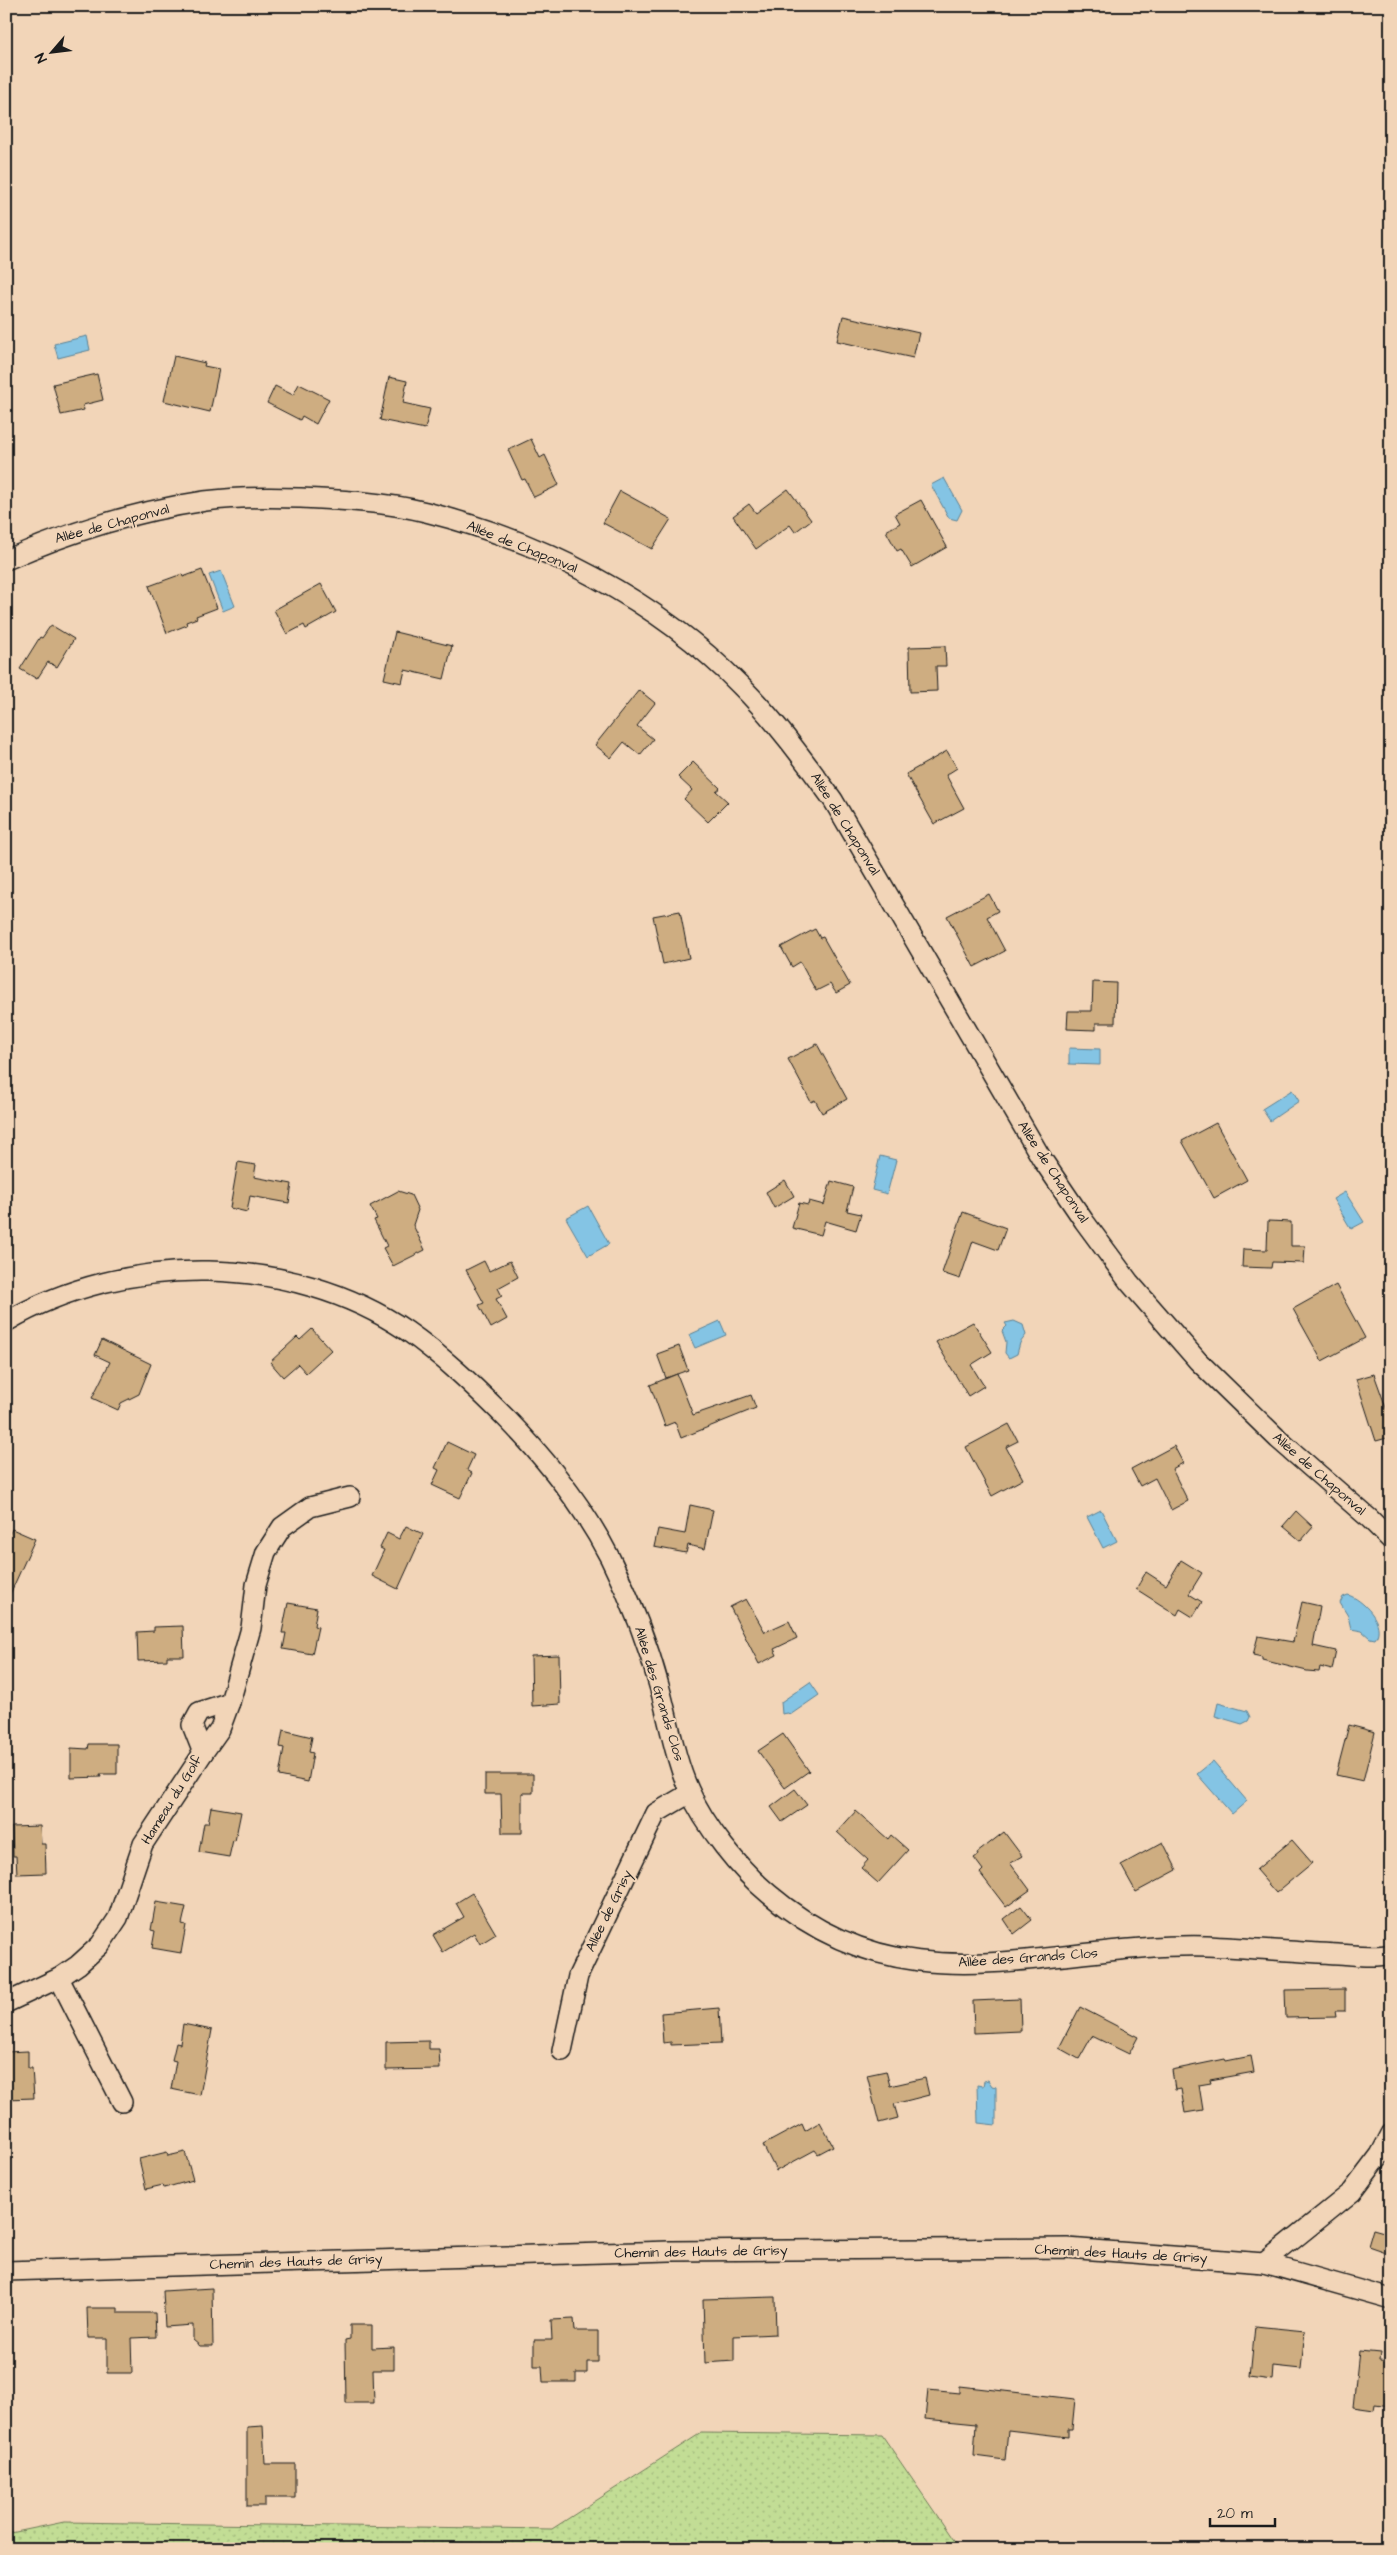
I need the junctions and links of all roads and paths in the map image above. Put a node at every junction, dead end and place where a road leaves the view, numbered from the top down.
1 (6, 560) edge
2 (6, 1322) edge
3 (350, 1497) dead end
4 (1391, 1540) edge
5 (230, 1702) junction
6 (203, 1753) junction
7 (690, 1793) junction
8 (1391, 1954) edge
9 (59, 1978) junction
10 (6, 2003) edge
11 (562, 2051) dead end
12 (122, 2102) dead end
13 (1391, 2134) edge
14 (1264, 2263) junction
15 (6, 2271) edge
16 (1391, 2299) edge

1 - 4 street, Allée de Chaponval
2 - 7 street, Allée des Grands Clos
3 - 5 street
5 - 6 street
5 - 6 street, Hameau du Golf
6 - 9 street, Hameau du Golf
7 - 8 street, Allée des Grands Clos
7 - 11 street, Allée de Grisy
9 - 10 street, Hameau du Golf
9 - 12 street
13 - 14 street
14 - 15 street, Chemin des Hauts de Grisy
14 - 16 street, Chemin des Hauts de Grisy

